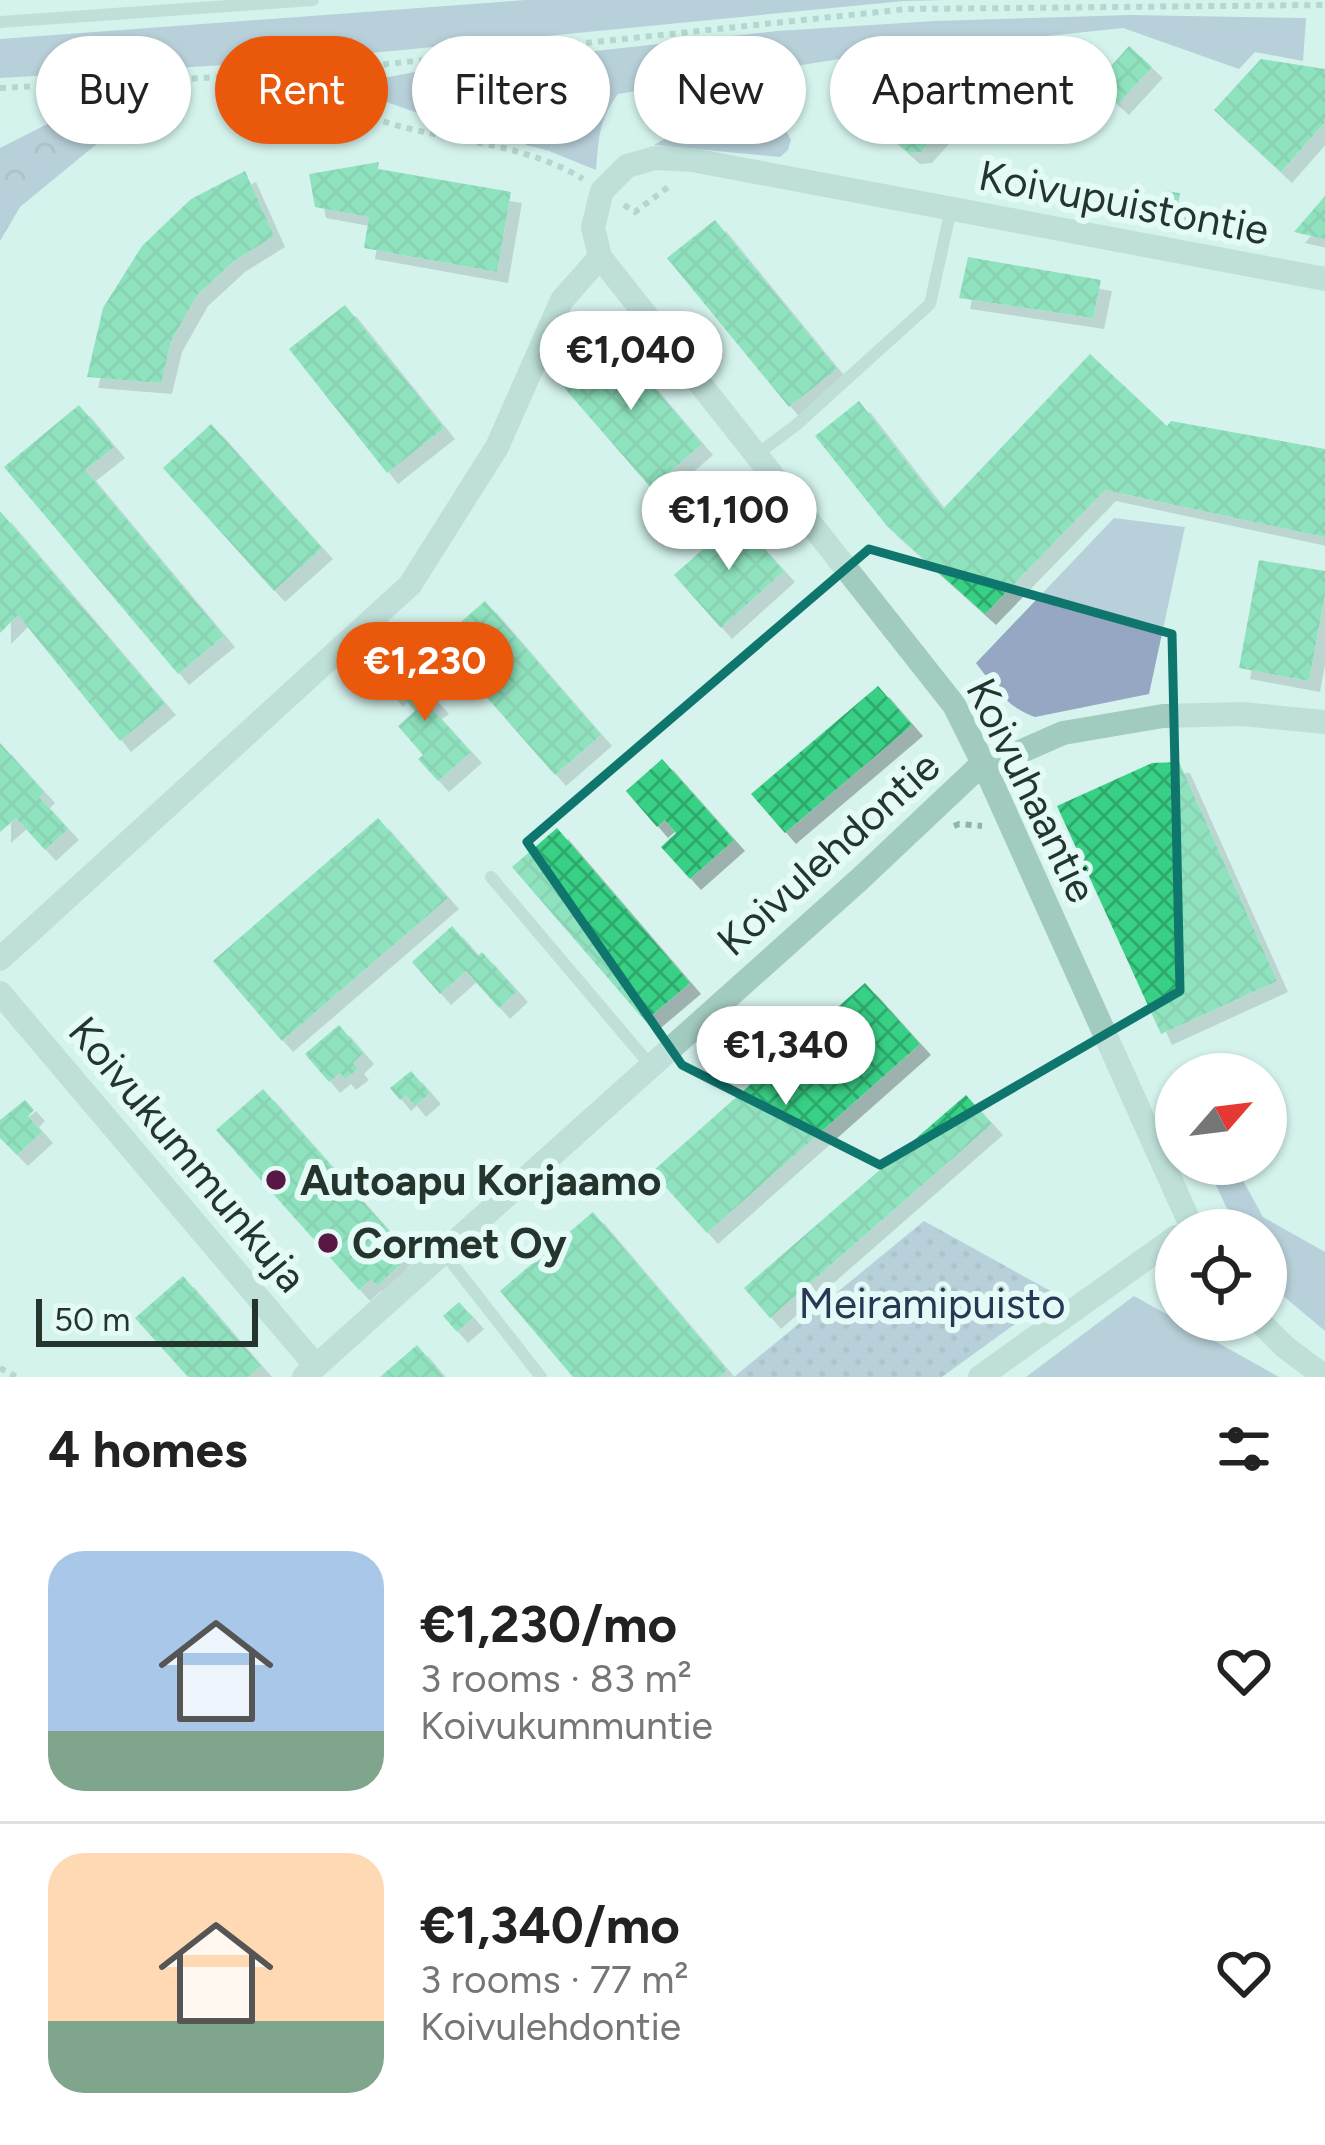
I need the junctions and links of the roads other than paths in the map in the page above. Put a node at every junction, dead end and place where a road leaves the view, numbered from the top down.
1 (313, 0) edge
2 (0, 22) edge
3 (950, 209) junction
4 (600, 257) junction
5 (1325, 279) edge
6 (756, 455) junction
7 (1325, 722) edge
8 (983, 764) junction
9 (491, 877) dead end
10 (0, 959) edge
11 (0, 993) edge
12 (651, 1066) junction
13 (1176, 1209) edge
14 (443, 1252) junction
15 (1155, 1253) edge
16 (1279, 1341) edge
17 (310, 1371) edge
18 (541, 1377) edge
19 (980, 1377) edge
20 (1325, 1377) edge

1 - 2 lane
3 - 4 street, Koivupuistontie
3 - 5 street, Koivupuistontie
3 - 6 lane
4 - 6 street, Koivuhaantie
4 - 10 street
6 - 8 street, Koivuhaantie
7 - 8 street, Koivulehdontie
8 - 12 street, Koivulehdontie
8 - 13 street, Koivuhaantie
9 - 12 lane
11 - 17 street, Koivukummunkuja
12 - 14 street, Koivulehdontie
14 - 17 street, Koivulehdontie
14 - 18 lane
15 - 19 street
16 - 20 street

